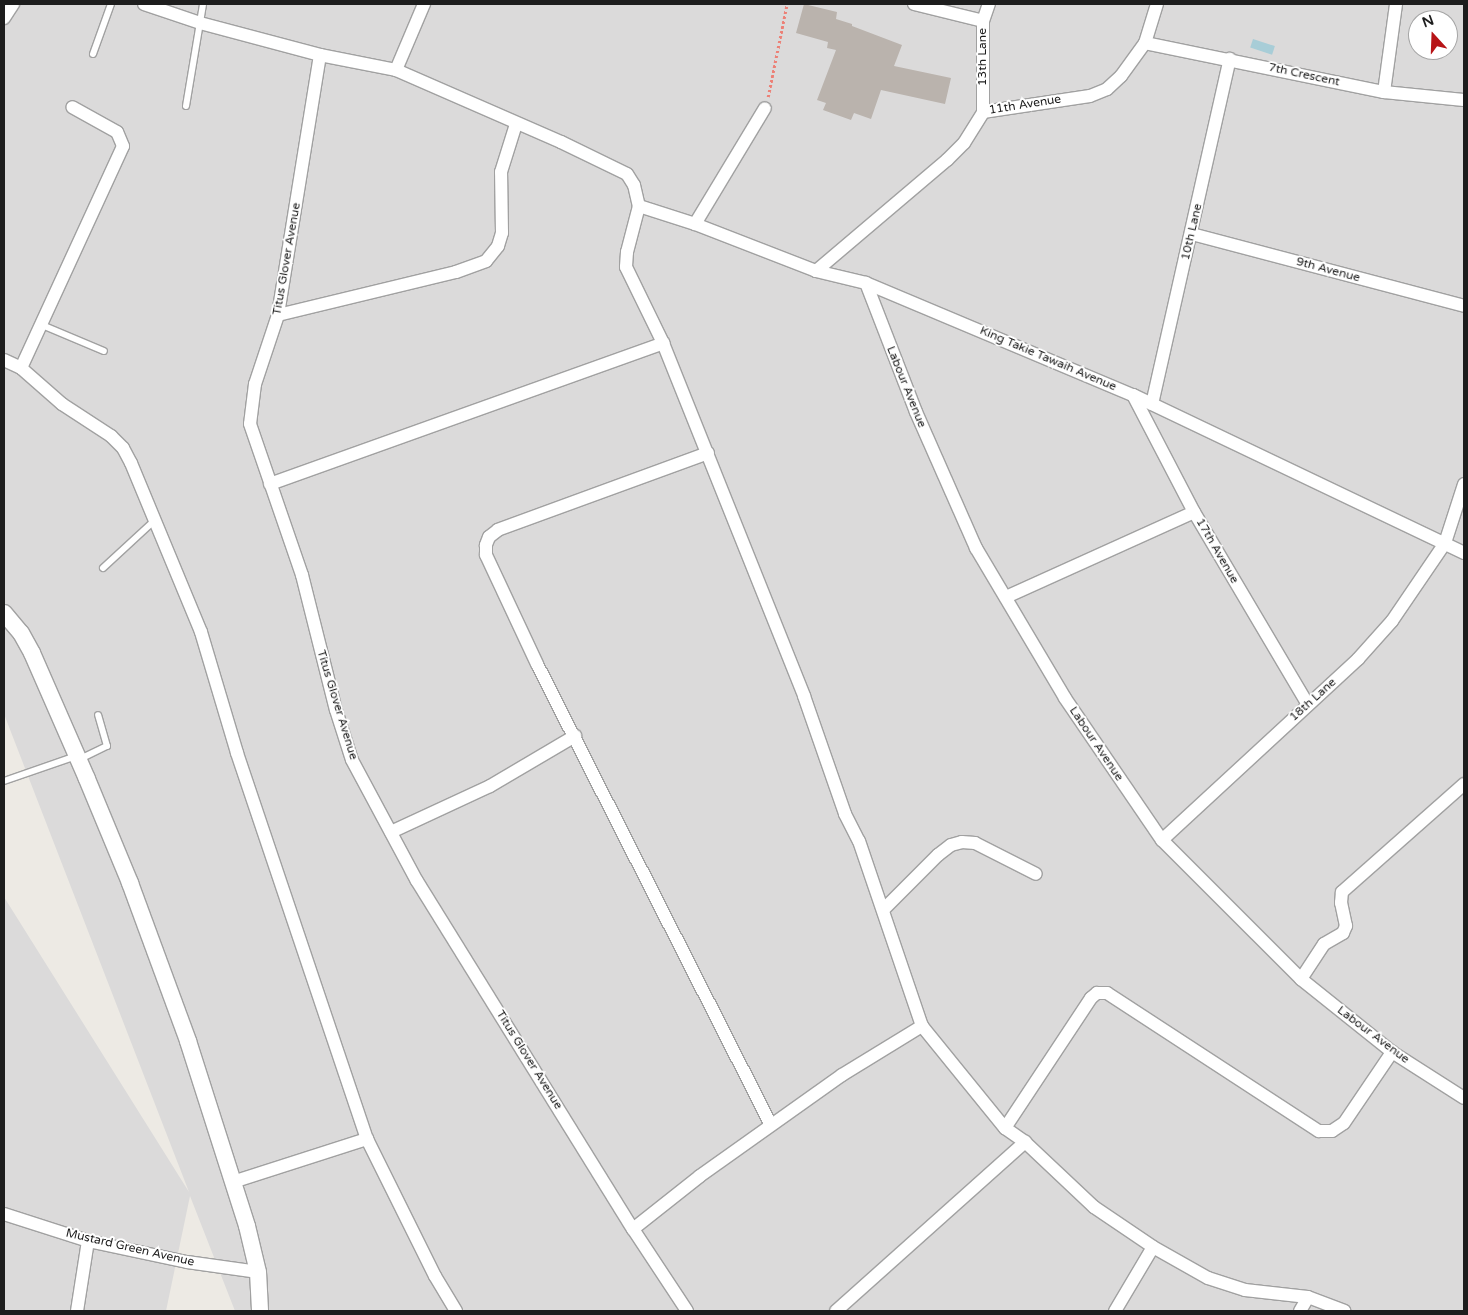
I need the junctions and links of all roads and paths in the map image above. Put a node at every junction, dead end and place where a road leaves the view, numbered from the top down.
1 (12, 4) edge
2 (111, 4) edge
3 (144, 4) edge
4 (202, 4) edge
5 (424, 4) edge
6 (787, 4) edge
7 (914, 4) edge
8 (989, 4) edge
9 (1158, 4) edge
10 (1396, 4) edge
11 (4, 18) edge
12 (983, 21) junction
13 (200, 23) junction
14 (1145, 42) junction
15 (93, 54) dead end
16 (320, 55) junction
17 (1230, 59) junction
18 (396, 70) junction
19 (1384, 92) junction
20 (1464, 100) edge
21 (186, 106) dead end
22 (72, 107) dead end
23 (765, 108) joint
24 (984, 112) junction
25 (516, 124) junction
26 (640, 206) junction
27 (695, 224) junction
28 (1192, 234) junction
29 (816, 271) junction
30 (866, 284) junction
31 (1464, 306) edge
32 (278, 315) junction
33 (42, 325) junction
34 (663, 343) junction
35 (104, 351) dead end
36 (4, 360) edge
37 (21, 368) junction
38 (1133, 395) junction
39 (1152, 404) junction
40 (708, 453) junction
41 (270, 484) junction
42 (1464, 484) edge
43 (1194, 512) junction
44 (155, 520) junction
45 (1445, 543) junction
46 (1464, 553) edge
47 (103, 568) dead end
48 (1006, 597) junction
49 (4, 613) edge
50 (1308, 705) junction
51 (98, 714) dead end
52 (575, 736) junction
53 (78, 758) junction
54 (4, 781) edge
55 (1464, 784) edge
56 (391, 832) junction
57 (1162, 840) junction
58 (1036, 874) dead end
59 (883, 910) junction
60 (1301, 979) junction
61 (922, 1026) junction
62 (1392, 1052) junction
63 (1464, 1098) edge
64 (771, 1125) junction
65 (1005, 1128) junction
66 (367, 1138) junction
67 (1025, 1142) junction
68 (233, 1182) junction
69 (4, 1214) edge
70 (633, 1229) junction
71 (88, 1241) junction
72 (1153, 1247) junction
73 (258, 1272) junction
74 (1308, 1297) junction
75 (77, 1311) edge
76 (260, 1311) edge
77 (456, 1311) edge
78 (687, 1311) edge
79 (836, 1311) edge
80 (1115, 1311) edge
81 (1300, 1311) edge
82 (1344, 1311) edge

1 - 11 street
2 - 15 lane
3 - 13 street
4 - 13 lane
5 - 18 street
6 - 23 path
7 - 12 street
8 - 12 street, 13th Lane
9 - 14 street, 11th Avenue
10 - 19 street
12 - 24 street, 13th Lane
13 - 16 street
13 - 21 lane
14 - 17 street, 7th Crescent
14 - 24 street, 11th Avenue
16 - 18 street
16 - 32 street, Titus Glover Avenue
17 - 19 street, 7th Crescent
17 - 28 street, 10th Lane
18 - 25 street
19 - 20 street, 7th Crescent
22 - 33 street
23 - 27 street
24 - 29 street, 11th Avenue
25 - 26 street
25 - 32 street
26 - 27 street, King Takie Tawaih Avenue
26 - 34 street
27 - 29 street, King Takie Tawaih Avenue
28 - 31 street, 9th Avenue
28 - 39 street, 10th Lane
29 - 30 street, King Takie Tawaih Avenue
30 - 38 street, King Takie Tawaih Avenue
30 - 48 street, Labour Avenue
32 - 41 street, Titus Glover Avenue
33 - 35 lane
33 - 37 street
34 - 40 street
34 - 41 street
36 - 37 street
37 - 44 street
38 - 39 street, King Takie Tawaih Avenue
38 - 43 street, 17th Avenue
39 - 45 street, King Takie Tawaih Avenue
40 - 52 street
40 - 59 street
41 - 56 street, Titus Glover Avenue
42 - 45 street, 18th Lane
43 - 48 street
43 - 50 street, 17th Avenue
44 - 47 lane
44 - 66 street
45 - 46 street, King Takie Tawaih Avenue
45 - 50 street, 18th Lane
48 - 57 street, Labour Avenue
49 - 53 street
50 - 57 street, 18th Lane
51 - 53 lane
52 - 56 street
52 - 64 street
53 - 54 lane
53 - 68 street
55 - 60 street
56 - 70 street, Titus Glover Avenue
57 - 60 street, Labour Avenue
58 - 59 street
59 - 61 street
60 - 62 street, Labour Avenue
61 - 64 street
61 - 65 street
62 - 63 street, Labour Avenue
62 - 65 street
64 - 70 street
65 - 67 street
66 - 68 street
66 - 77 street
67 - 72 street
67 - 79 street
68 - 73 street
69 - 71 street, Mustard Green Avenue
70 - 78 street, Titus Glover Avenue
71 - 73 street, Mustard Green Avenue
71 - 75 street
72 - 74 street
72 - 80 street
73 - 76 street
74 - 81 street
74 - 82 street

